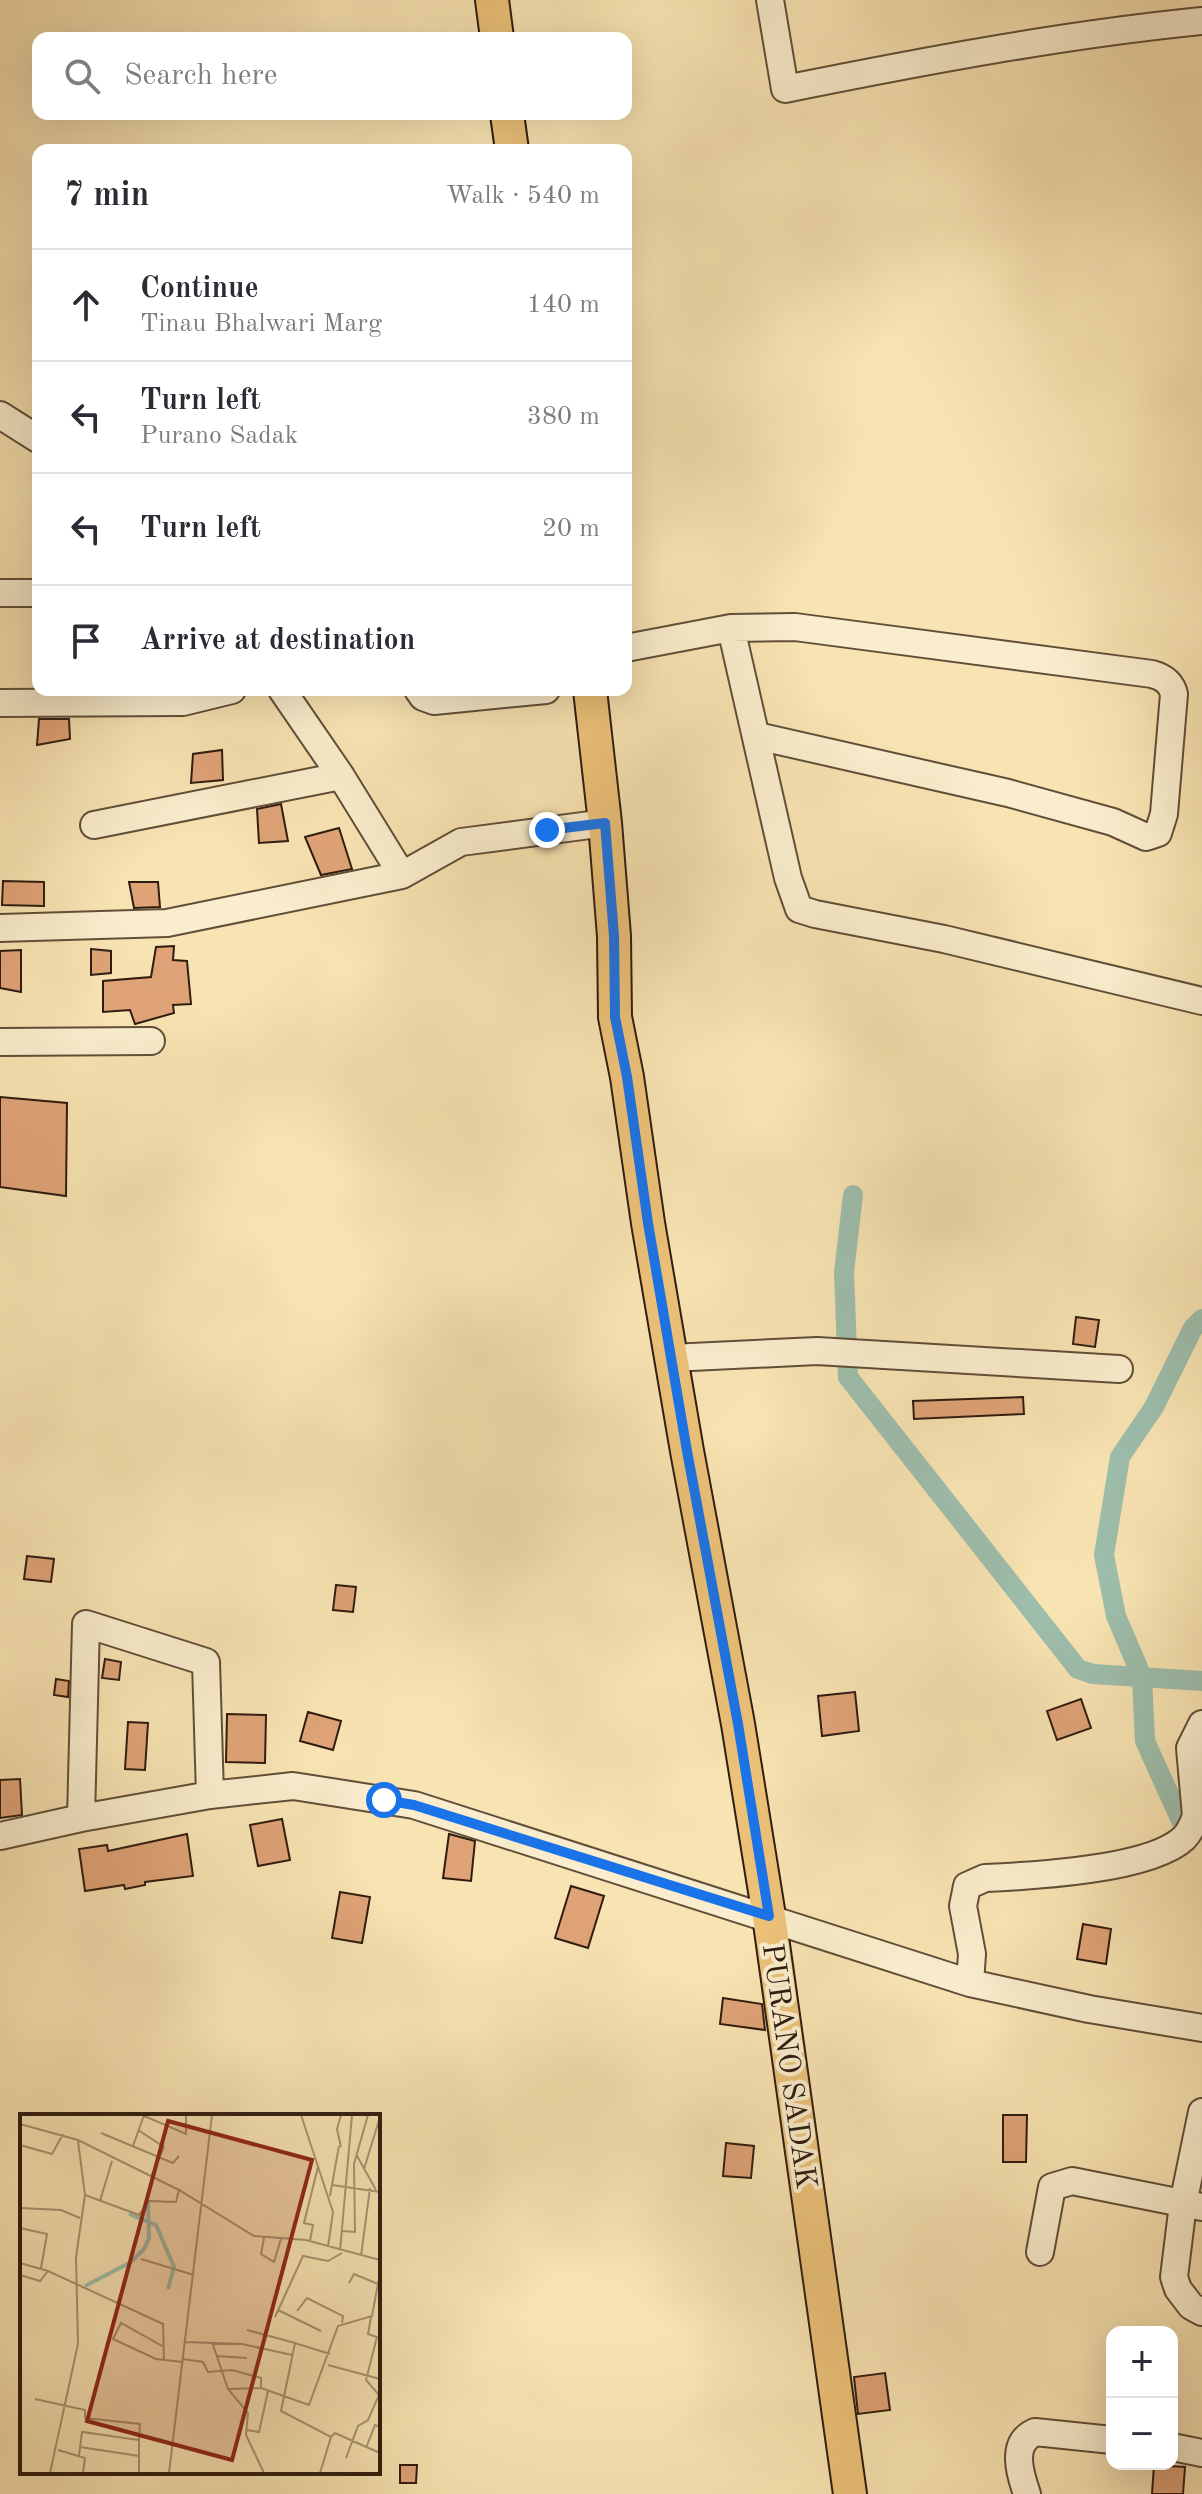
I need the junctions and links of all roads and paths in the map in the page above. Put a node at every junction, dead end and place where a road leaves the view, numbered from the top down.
1 (492, 0) edge
2 (770, 0) edge
3 (1202, 21) edge
4 (496, 32) edge
5 (508, 120) edge
6 (511, 144) edge
7 (0, 415) edge
8 (32, 435) edge
9 (0, 593) edge
10 (32, 593) edge
11 (731, 628) junction
12 (632, 647) edge
13 (208, 696) edge
14 (286, 696) edge
15 (422, 696) edge
16 (485, 696) edge
17 (591, 696) edge
18 (0, 703) edge
19 (757, 736) junction
20 (341, 776) junction
21 (605, 823) junction
22 (94, 825) dead end
23 (402, 875) junction
24 (0, 928) edge
25 (1202, 1001) edge
26 (151, 1041) dead end
27 (0, 1042) edge
28 (671, 1358) junction
29 (1119, 1369) dead end
30 (1202, 1724) edge
31 (210, 1795) junction
32 (81, 1818) junction
33 (0, 1836) edge
34 (769, 1916) junction
35 (970, 1983) junction
36 (1202, 2028) edge
37 (1202, 2112) edge
38 (1192, 2206) edge
39 (1040, 2252) dead end
40 (1202, 2312) edge
41 (1106, 2439) edge
42 (1178, 2448) edge
43 (1202, 2453) edge
44 (850, 2494) edge
45 (1027, 2494) edge

1 - 4 main road
2 - 3 street
5 - 6 main road
7 - 8 street
9 - 10 street
11 - 12 street
11 - 19 street
11 - 19 street
13 - 18 street
14 - 20 street
15 - 16 street
17 - 21 main road, PURANO SADAK
19 - 25 street
20 - 22 street
20 - 23 street
21 - 23 street
21 - 28 main road, PURANO SADAK
23 - 24 street
26 - 27 street
28 - 29 street
28 - 34 main road, PURANO SADAK
30 - 35 street
31 - 32 street
31 - 32 street
31 - 34 street
32 - 33 street
34 - 35 street
34 - 44 main road, PURANO SADAK
35 - 36 street
37 - 38 street
38 - 39 street
38 - 40 street
41 - 45 street
42 - 43 street

